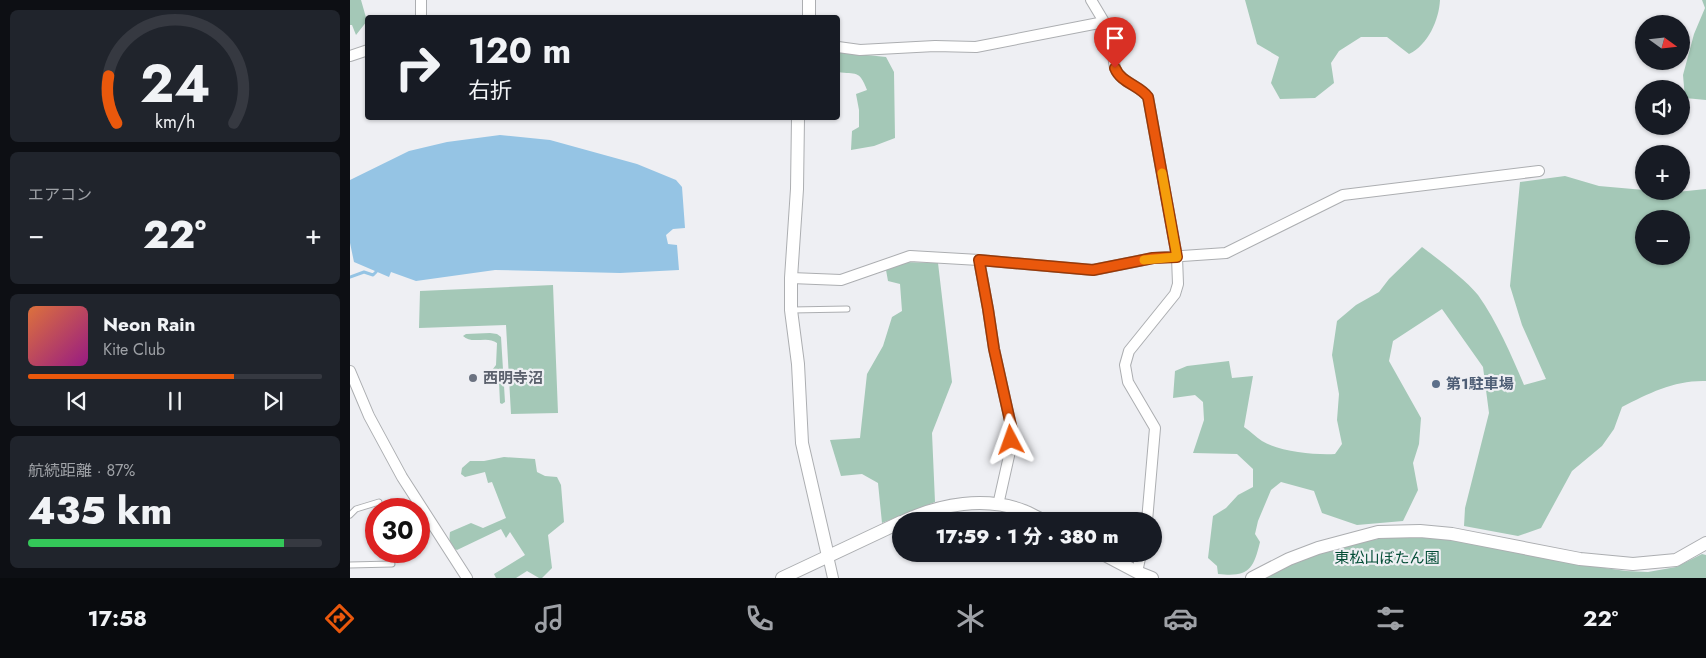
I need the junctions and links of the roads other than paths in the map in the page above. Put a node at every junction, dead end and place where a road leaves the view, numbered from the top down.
1 (421, 0) edge
2 (809, 0) edge
3 (1091, 0) edge
4 (420, 15) edge
5 (809, 15) edge
6 (1104, 22) junction
7 (840, 47) edge
8 (365, 51) edge
9 (350, 56) edge
10 (798, 120) edge
11 (1539, 170) dead end
12 (1177, 257) junction
13 (979, 260) junction
14 (791, 278) junction
15 (847, 309) dead end
16 (791, 310) junction
17 (350, 371) edge
18 (998, 505) junction
19 (365, 506) edge
20 (928, 512) edge
21 (1026, 512) edge
22 (1148, 512) edge
23 (350, 516) edge
24 (892, 527) edge
25 (1706, 543) edge
26 (828, 556) junction
27 (1118, 562) edge
28 (1139, 562) edge
29 (392, 564) dead end
30 (350, 565) edge
31 (1137, 572) junction
32 (466, 578) edge
33 (782, 578) edge
34 (833, 578) edge
35 (1152, 578) edge
36 (1252, 578) edge

1 - 4 street
2 - 5 street
3 - 6 street
6 - 7 street
6 - 12 street
8 - 9 street
10 - 14 street
11 - 12 street
12 - 13 street
12 - 22 street
13 - 14 street
13 - 18 street
14 - 16 street
15 - 16 lane
16 - 26 street
17 - 32 street
18 - 20 street
18 - 21 street
19 - 23 lane
24 - 26 street
25 - 36 street
26 - 33 street
26 - 34 street
27 - 31 street
28 - 31 street
29 - 30 lane
31 - 35 street

